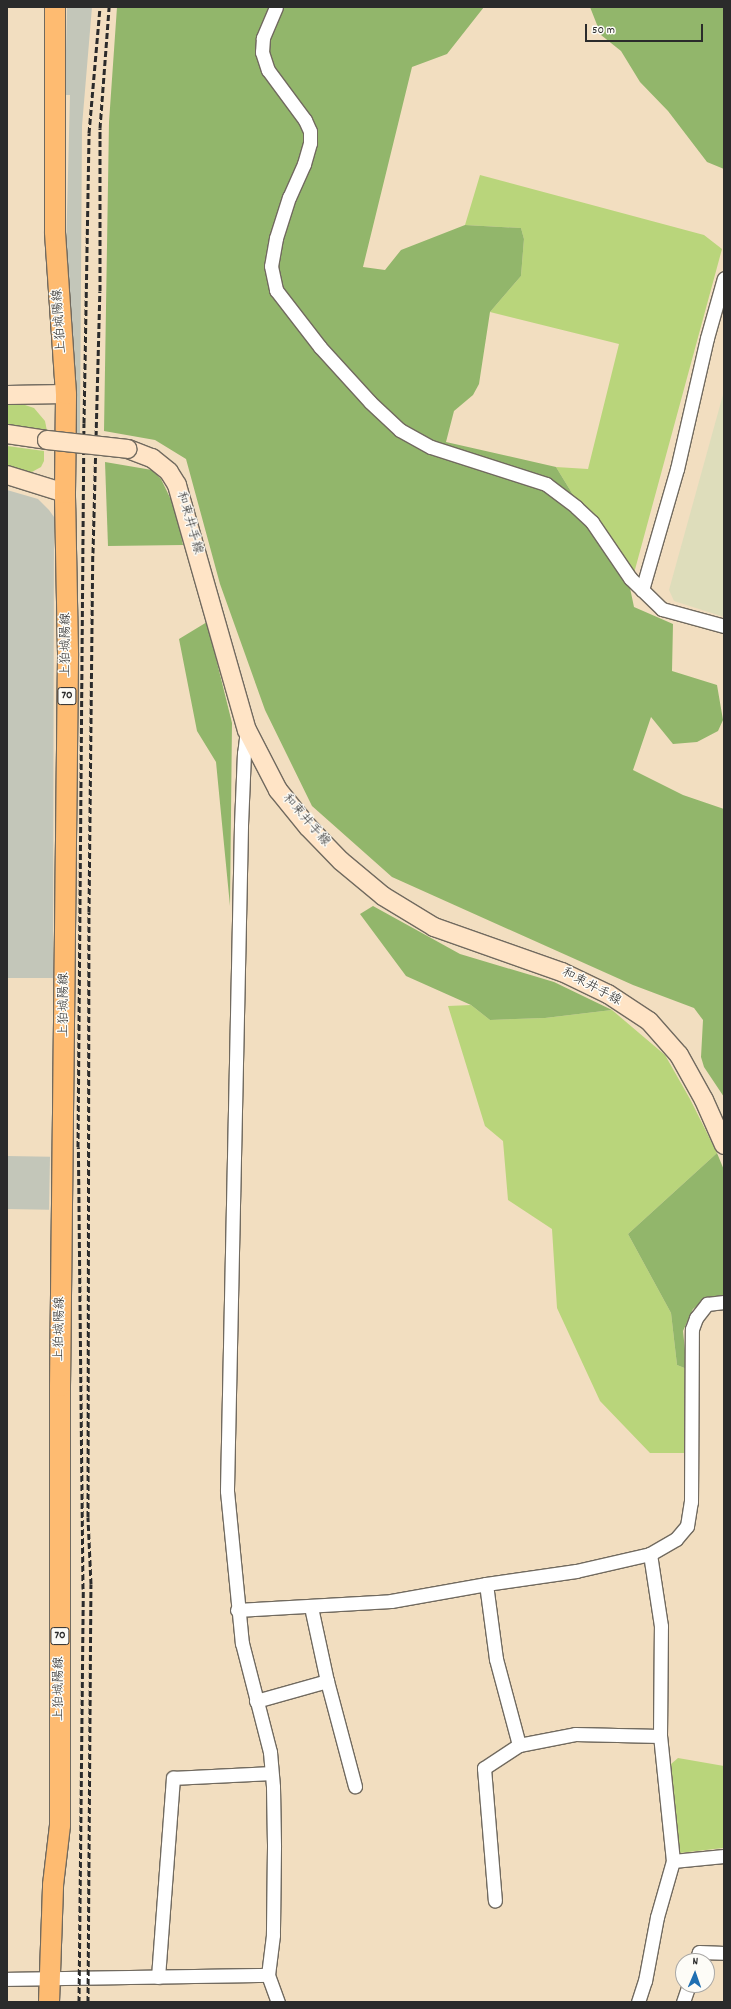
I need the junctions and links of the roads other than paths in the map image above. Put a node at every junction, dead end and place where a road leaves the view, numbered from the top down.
1 (55, 7) edge
2 (276, 7) edge
3 (724, 278) edge
4 (66, 394) junction
5 (7, 395) edge
6 (7, 434) edge
7 (7, 475) edge
8 (65, 493) junction
9 (642, 590) junction
10 (724, 626) edge
11 (247, 730) junction
12 (724, 1145) edge
13 (724, 1302) edge
14 (650, 1554) junction
15 (486, 1584) junction
16 (311, 1607) junction
17 (237, 1610) junction
18 (327, 1681) junction
19 (256, 1701) junction
20 (660, 1736) junction
21 (518, 1745) junction
22 (271, 1773) junction
23 (355, 1786) dead end
24 (724, 1856) edge
25 (673, 1861) junction
26 (495, 1901) dead end
27 (699, 1953) edge
28 (724, 1953) edge
29 (268, 1975) junction
30 (158, 1977) junction
31 (7, 1979) edge
32 (49, 1979) junction
33 (49, 2002) edge
34 (278, 2002) edge
35 (638, 2002) edge

1 - 4 main road, 上狛城陽線 / 70
2 - 9 street
3 - 9 street
4 - 5 main road
4 - 8 main road, 上狛城陽線 / 70
6 - 11 main road, 和束井手線, bridge
7 - 8 main road
8 - 32 main road, 上狛城陽線 / 70
9 - 10 street
11 - 12 main road, 和束井手線
11 - 17 street
13 - 14 street
14 - 15 street
14 - 20 street
15 - 16 street
15 - 21 street
16 - 17 street
16 - 18 street
17 - 19 street
18 - 19 street
18 - 23 street
19 - 22 street
20 - 21 street
20 - 25 street
21 - 26 street
22 - 29 street
22 - 30 street
24 - 25 street
25 - 35 street
27 - 28 street
29 - 30 street
29 - 34 street
30 - 32 street
31 - 32 street
32 - 33 main road, 上狛城陽線 / 70

